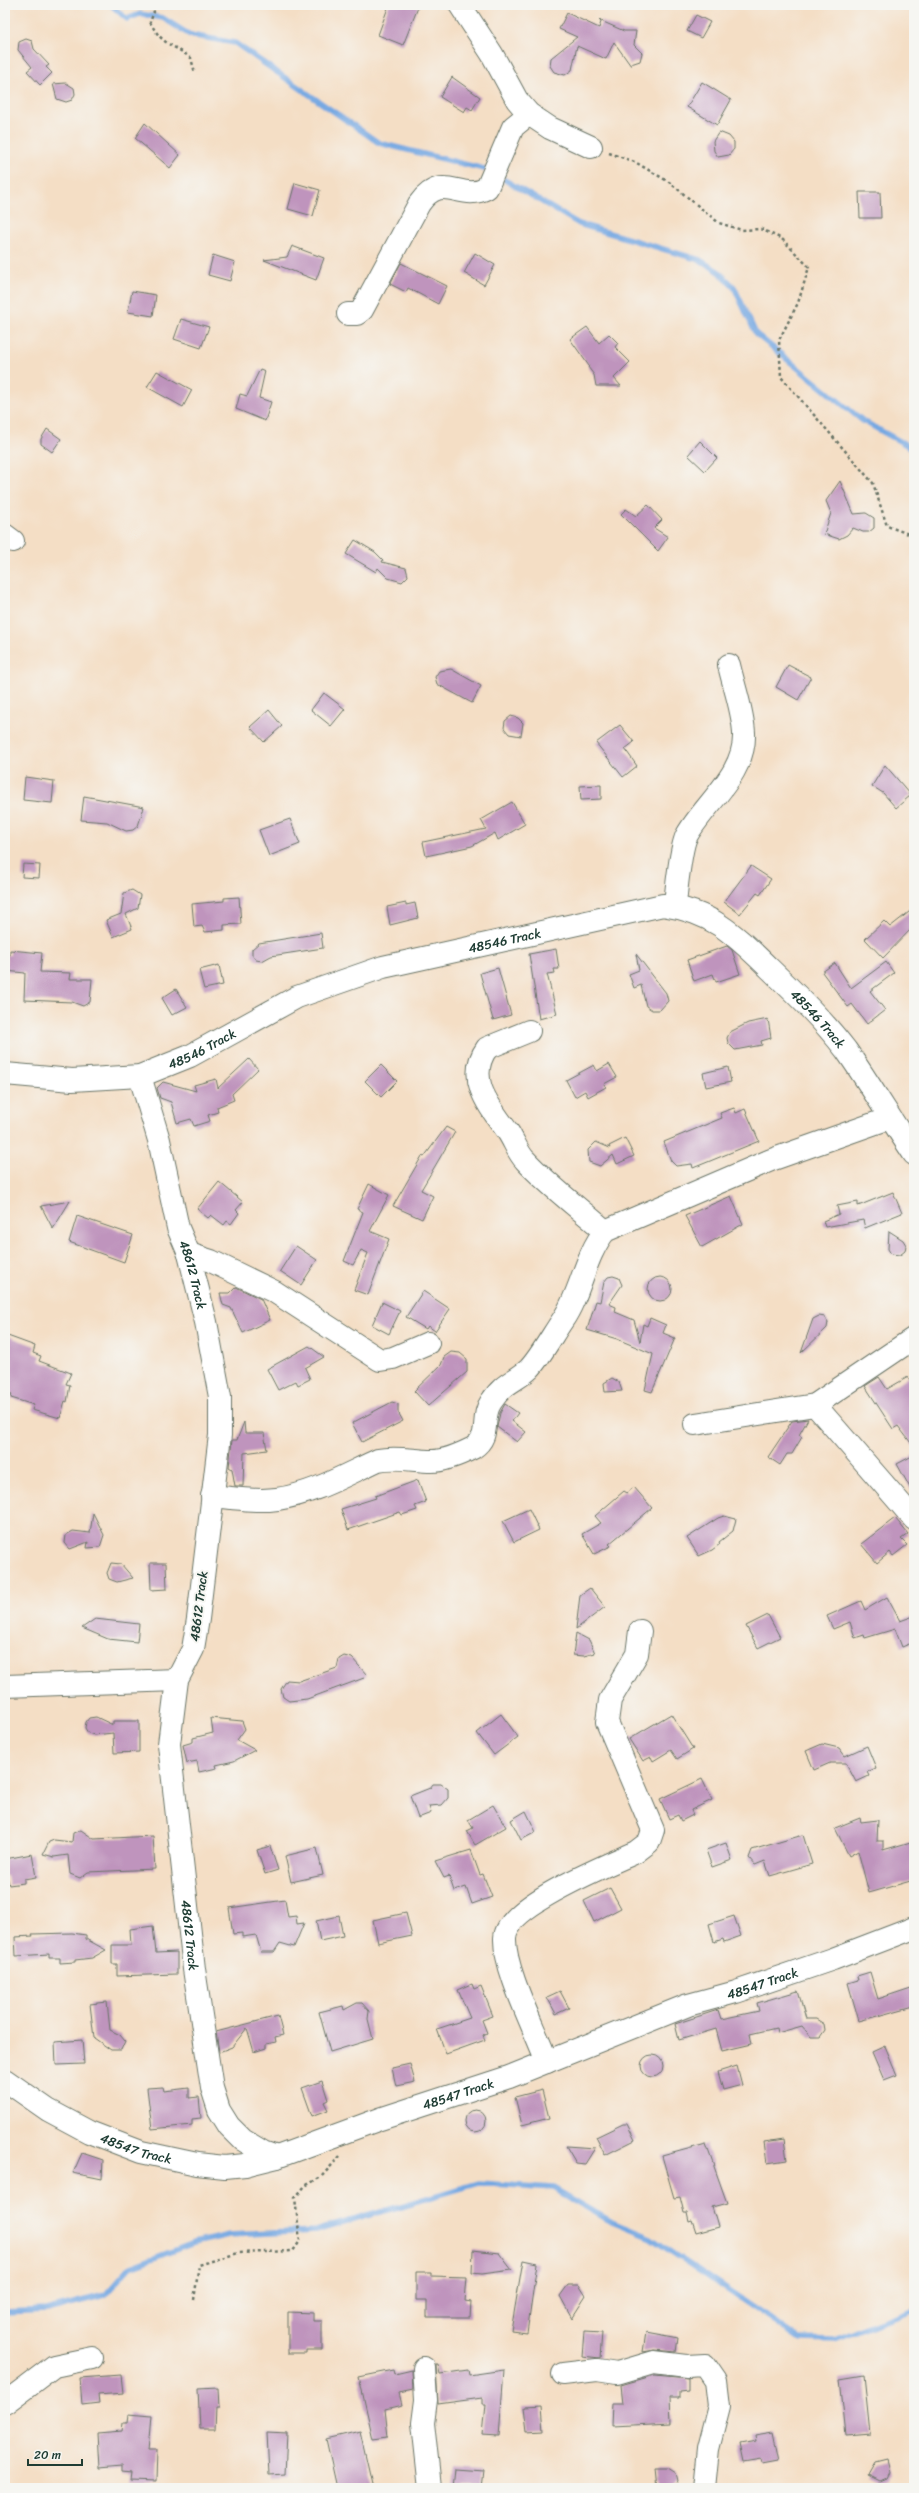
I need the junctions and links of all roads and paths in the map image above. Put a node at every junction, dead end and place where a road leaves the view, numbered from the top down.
1 (151, 5) edge
2 (460, 5) edge
3 (195, 74) dead end
4 (529, 114) junction
5 (591, 147) joint
6 (348, 314) dead end
7 (914, 536) edge
8 (729, 665) dead end
9 (674, 906) junction
10 (529, 1031) dead end
11 (5, 1074) edge
12 (140, 1076) junction
13 (900, 1124) edge
14 (914, 1154) edge
15 (605, 1231) junction
16 (188, 1254) junction
17 (914, 1338) edge
18 (428, 1343) dead end
19 (815, 1405) junction
20 (695, 1424) dead end
21 (212, 1496) junction
22 (914, 1519) edge
23 (640, 1631) dead end
24 (177, 1680) junction
25 (5, 1686) edge
26 (914, 1928) edge
27 (547, 2062) junction
28 (5, 2080) edge
29 (343, 2153) dead end
30 (277, 2157) junction
31 (194, 2300) dead end
32 (92, 2358) dead end
33 (424, 2368) dead end
34 (564, 2374) dead end
35 (5, 2403) edge
36 (430, 2488) edge
37 (704, 2488) edge

1 - 3 path
2 - 4 street
4 - 5 street
4 - 6 street
5 - 7 path
8 - 9 street
9 - 12 street, 48546 Track
9 - 13 street, 48546 Track
10 - 15 street
11 - 12 street, 48546 Track
12 - 16 street, 48612 Track
13 - 14 street, 48546 Track
13 - 15 street
15 - 21 street
16 - 18 street
16 - 21 street, 48612 Track
17 - 19 street
19 - 20 street
19 - 22 street
21 - 24 street, 48612 Track
23 - 27 street
24 - 25 street
24 - 30 street, 48612 Track
26 - 27 street, 48547 Track
27 - 30 street, 48547 Track
28 - 30 street, 48547 Track
29 - 31 path
32 - 35 street
33 - 36 street
34 - 37 street

